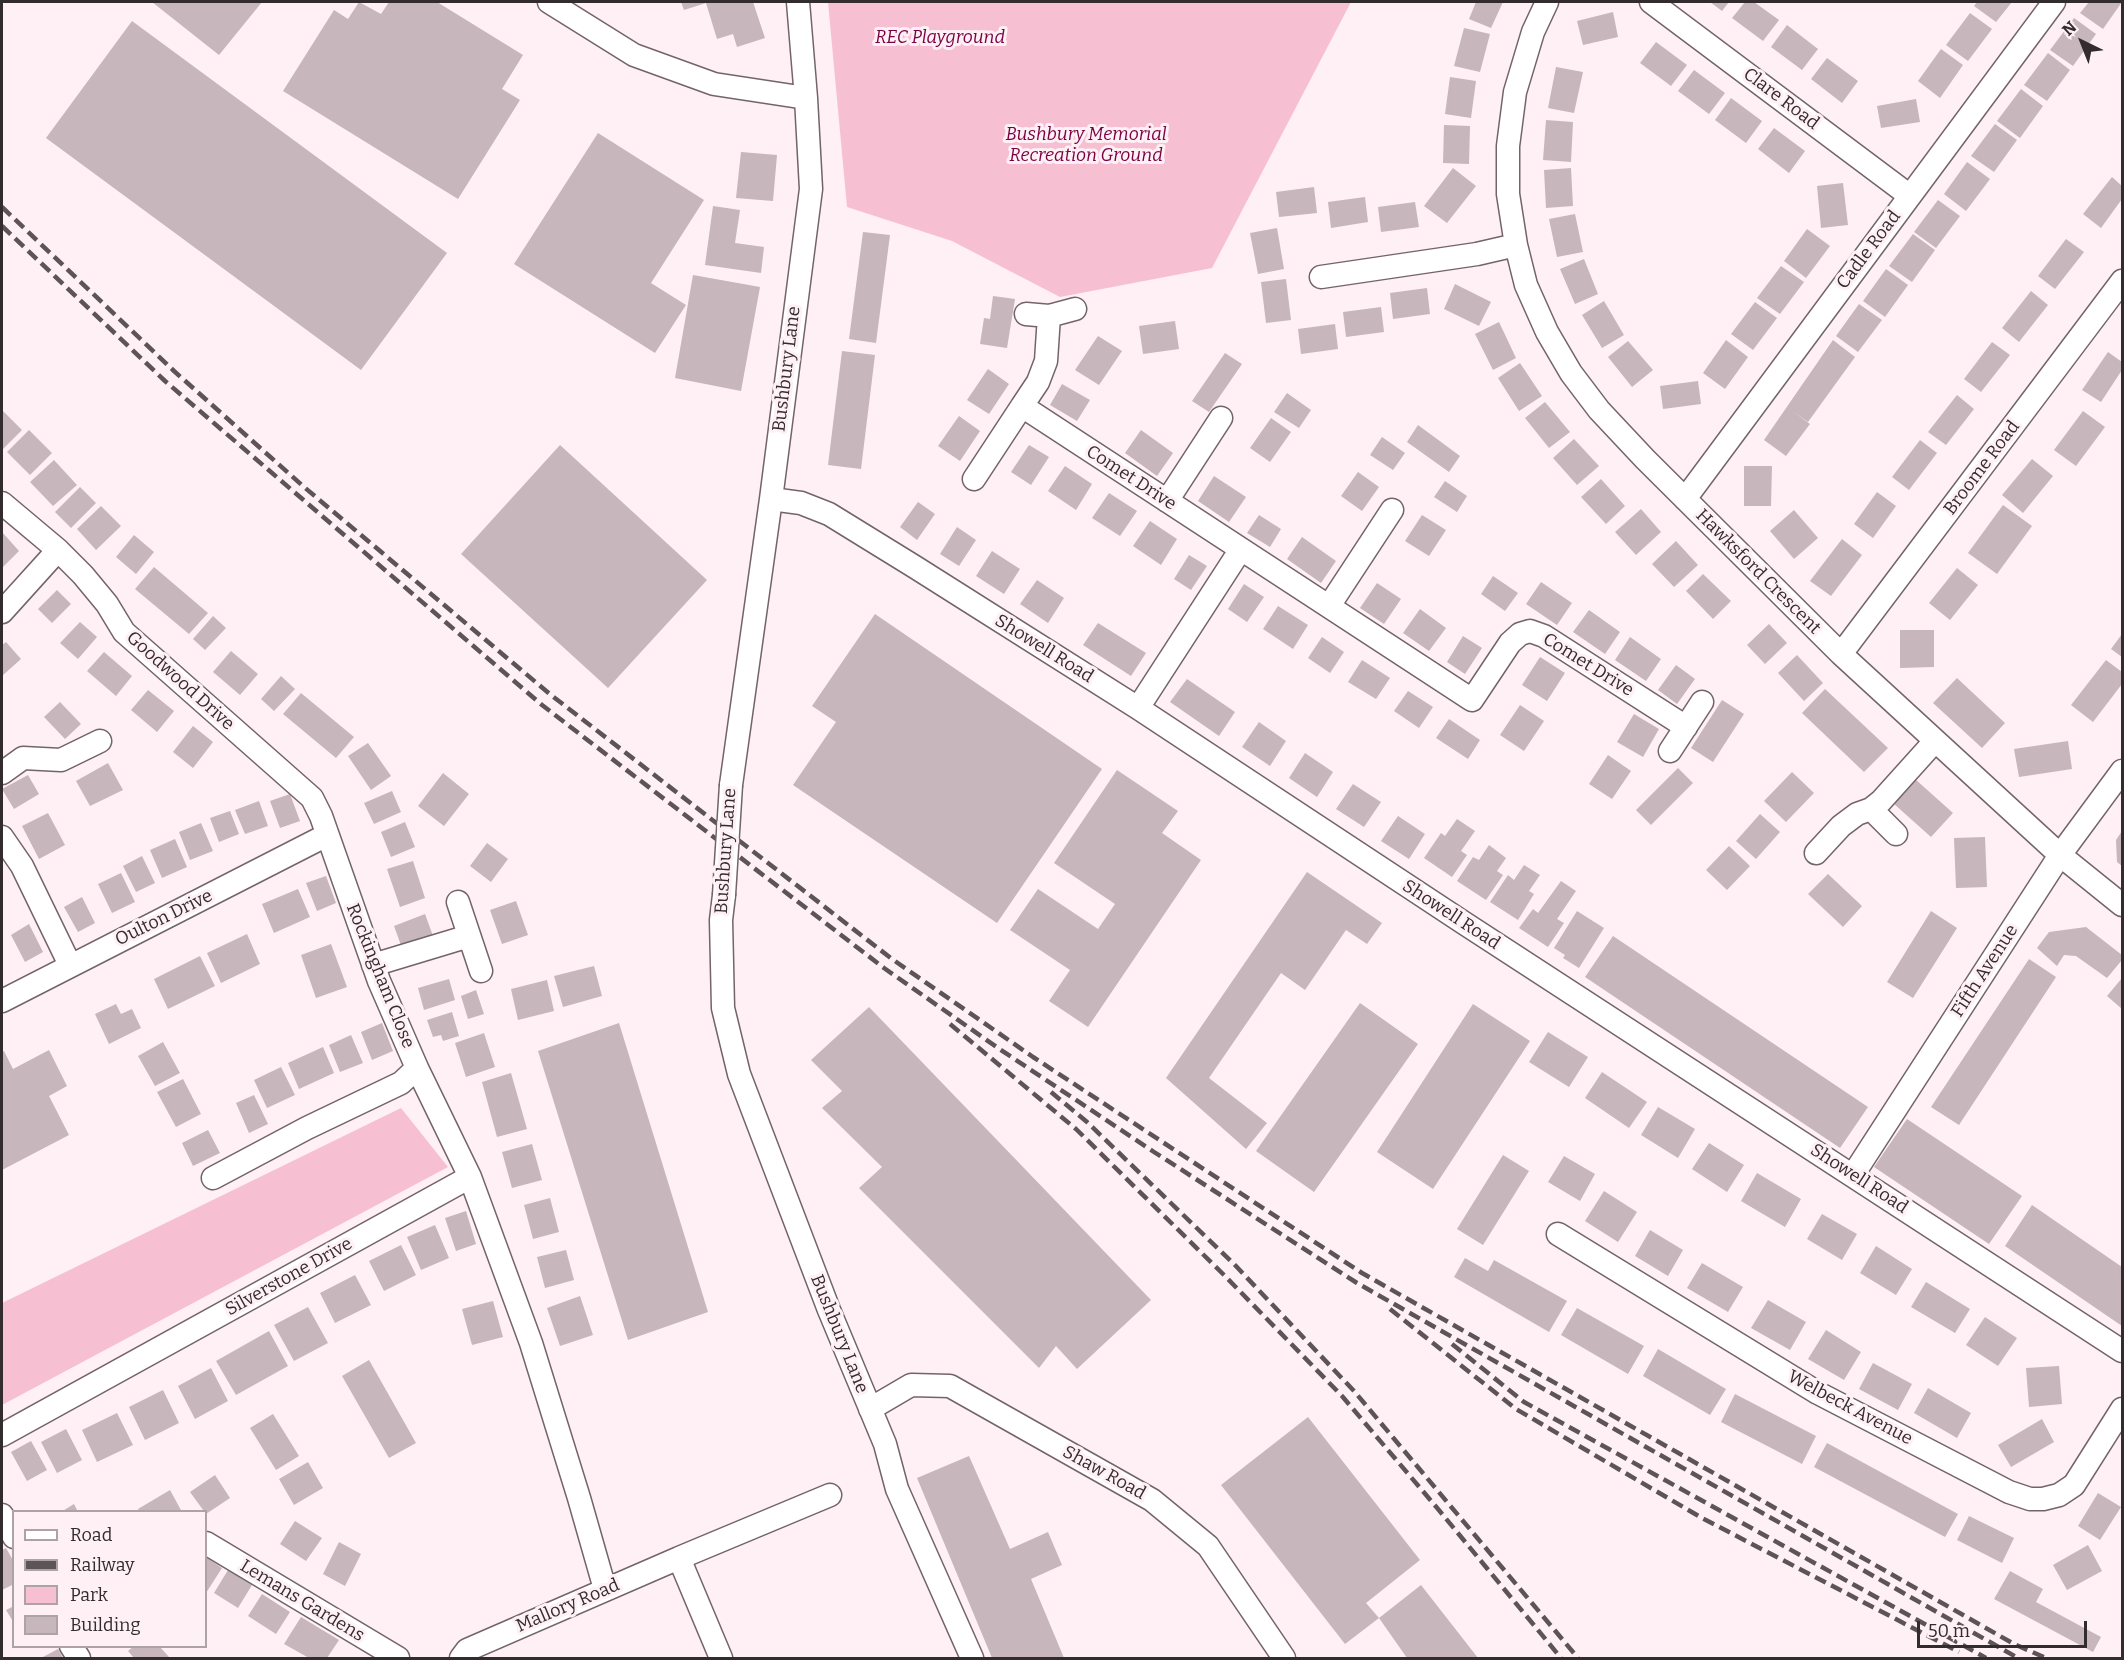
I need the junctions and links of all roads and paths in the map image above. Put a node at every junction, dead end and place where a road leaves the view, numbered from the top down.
1 (549, 2) edge
2 (798, 2) edge
3 (1547, 2) edge
4 (1651, 2) edge
5 (2054, 2) edge
6 (806, 98) junction
7 (1910, 196) junction
8 (1516, 244) junction
9 (1321, 277) dead end
10 (2122, 281) edge
11 (1075, 309) dead end
12 (1026, 314) dead end
13 (1049, 316) junction
14 (1022, 406) junction
15 (1221, 417) dead end
16 (974, 479) dead end
17 (771, 499) junction
18 (1685, 499) junction
19 (1167, 501) junction
20 (2, 503) edge
21 (1392, 510) dead end
22 (1241, 549) junction
23 (58, 550) junction
24 (1329, 606) junction
25 (2, 612) edge
26 (1841, 654) junction
27 (1702, 702) dead end
28 (1138, 708) junction
29 (1686, 727) junction
30 (99, 741) dead end
31 (1935, 741) junction
32 (1670, 751) dead end
33 (2122, 771) edge
34 (2, 773) edge
35 (1871, 809) junction
36 (1896, 834) dead end
37 (327, 835) junction
38 (2, 837) edge
39 (1816, 853) dead end
40 (2060, 855) junction
41 (458, 902) dead end
42 (2122, 905) edge
43 (469, 936) junction
44 (70, 965) junction
45 (373, 965) junction
46 (481, 971) dead end
47 (2, 1001) edge
48 (417, 1068) junction
49 (1853, 1175) junction
50 (213, 1178) dead end
51 (470, 1178) junction
52 (1558, 1234) dead end
53 (2122, 1351) edge
54 (870, 1409) junction
55 (2122, 1409) edge
56 (2, 1435) edge
57 (830, 1495) dead end
58 (2, 1515) edge
59 (12, 1533) edge
60 (207, 1544) edge
61 (681, 1563) junction
62 (605, 1589) junction
63 (398, 1659) edge
64 (460, 1659) edge
65 (721, 1659) edge
66 (972, 1659) edge
67 (1284, 1659) edge

1 - 6 street
2 - 6 street, Bushbury Lane
3 - 8 street, Hawksford Crescent
4 - 7 street, Clare Road
5 - 7 street, Cadle Road
6 - 17 street, Bushbury Lane
7 - 18 street, Cadle Road
8 - 9 street
8 - 18 street, Hawksford Crescent
10 - 26 street, Broome Road
11 - 13 street
12 - 13 street
13 - 14 street
14 - 16 street
14 - 19 street, Comet Drive
15 - 19 street
17 - 28 street, Showell Road
17 - 54 street, Bushbury Lane, bridge
18 - 26 street, Hawksford Crescent
19 - 22 street, Comet Drive
20 - 23 street, Goodwood Drive
21 - 24 street
22 - 24 street, Comet Drive
22 - 28 street
23 - 25 street
23 - 37 street, Goodwood Drive
24 - 29 street, Comet Drive
26 - 31 street, Hawksford Crescent
27 - 29 street
28 - 49 street, Showell Road
29 - 32 street
30 - 34 street
31 - 35 street
31 - 40 street, Hawksford Crescent
33 - 40 street, Fifth Avenue
35 - 36 street
35 - 39 street
37 - 44 street, Oulton Drive
37 - 45 street, Rockingham Close
38 - 44 street
40 - 42 street, Hawksford Crescent
40 - 49 street, Fifth Avenue
41 - 43 street
43 - 45 street
43 - 46 street
44 - 47 street, Oulton Drive
45 - 48 street, Rockingham Close
48 - 50 street, Rockingham Close
48 - 51 street
49 - 53 street, Showell Road
51 - 56 street, Silverstone Drive
51 - 62 street
52 - 55 street, Welbeck Avenue
54 - 66 street, Bushbury Lane
54 - 67 street, Shaw Road
57 - 61 street, Mallory Road
58 - 59 street
60 - 63 street, Lemans Gardens
61 - 62 street, Mallory Road
61 - 65 street
62 - 64 street, Mallory Road

